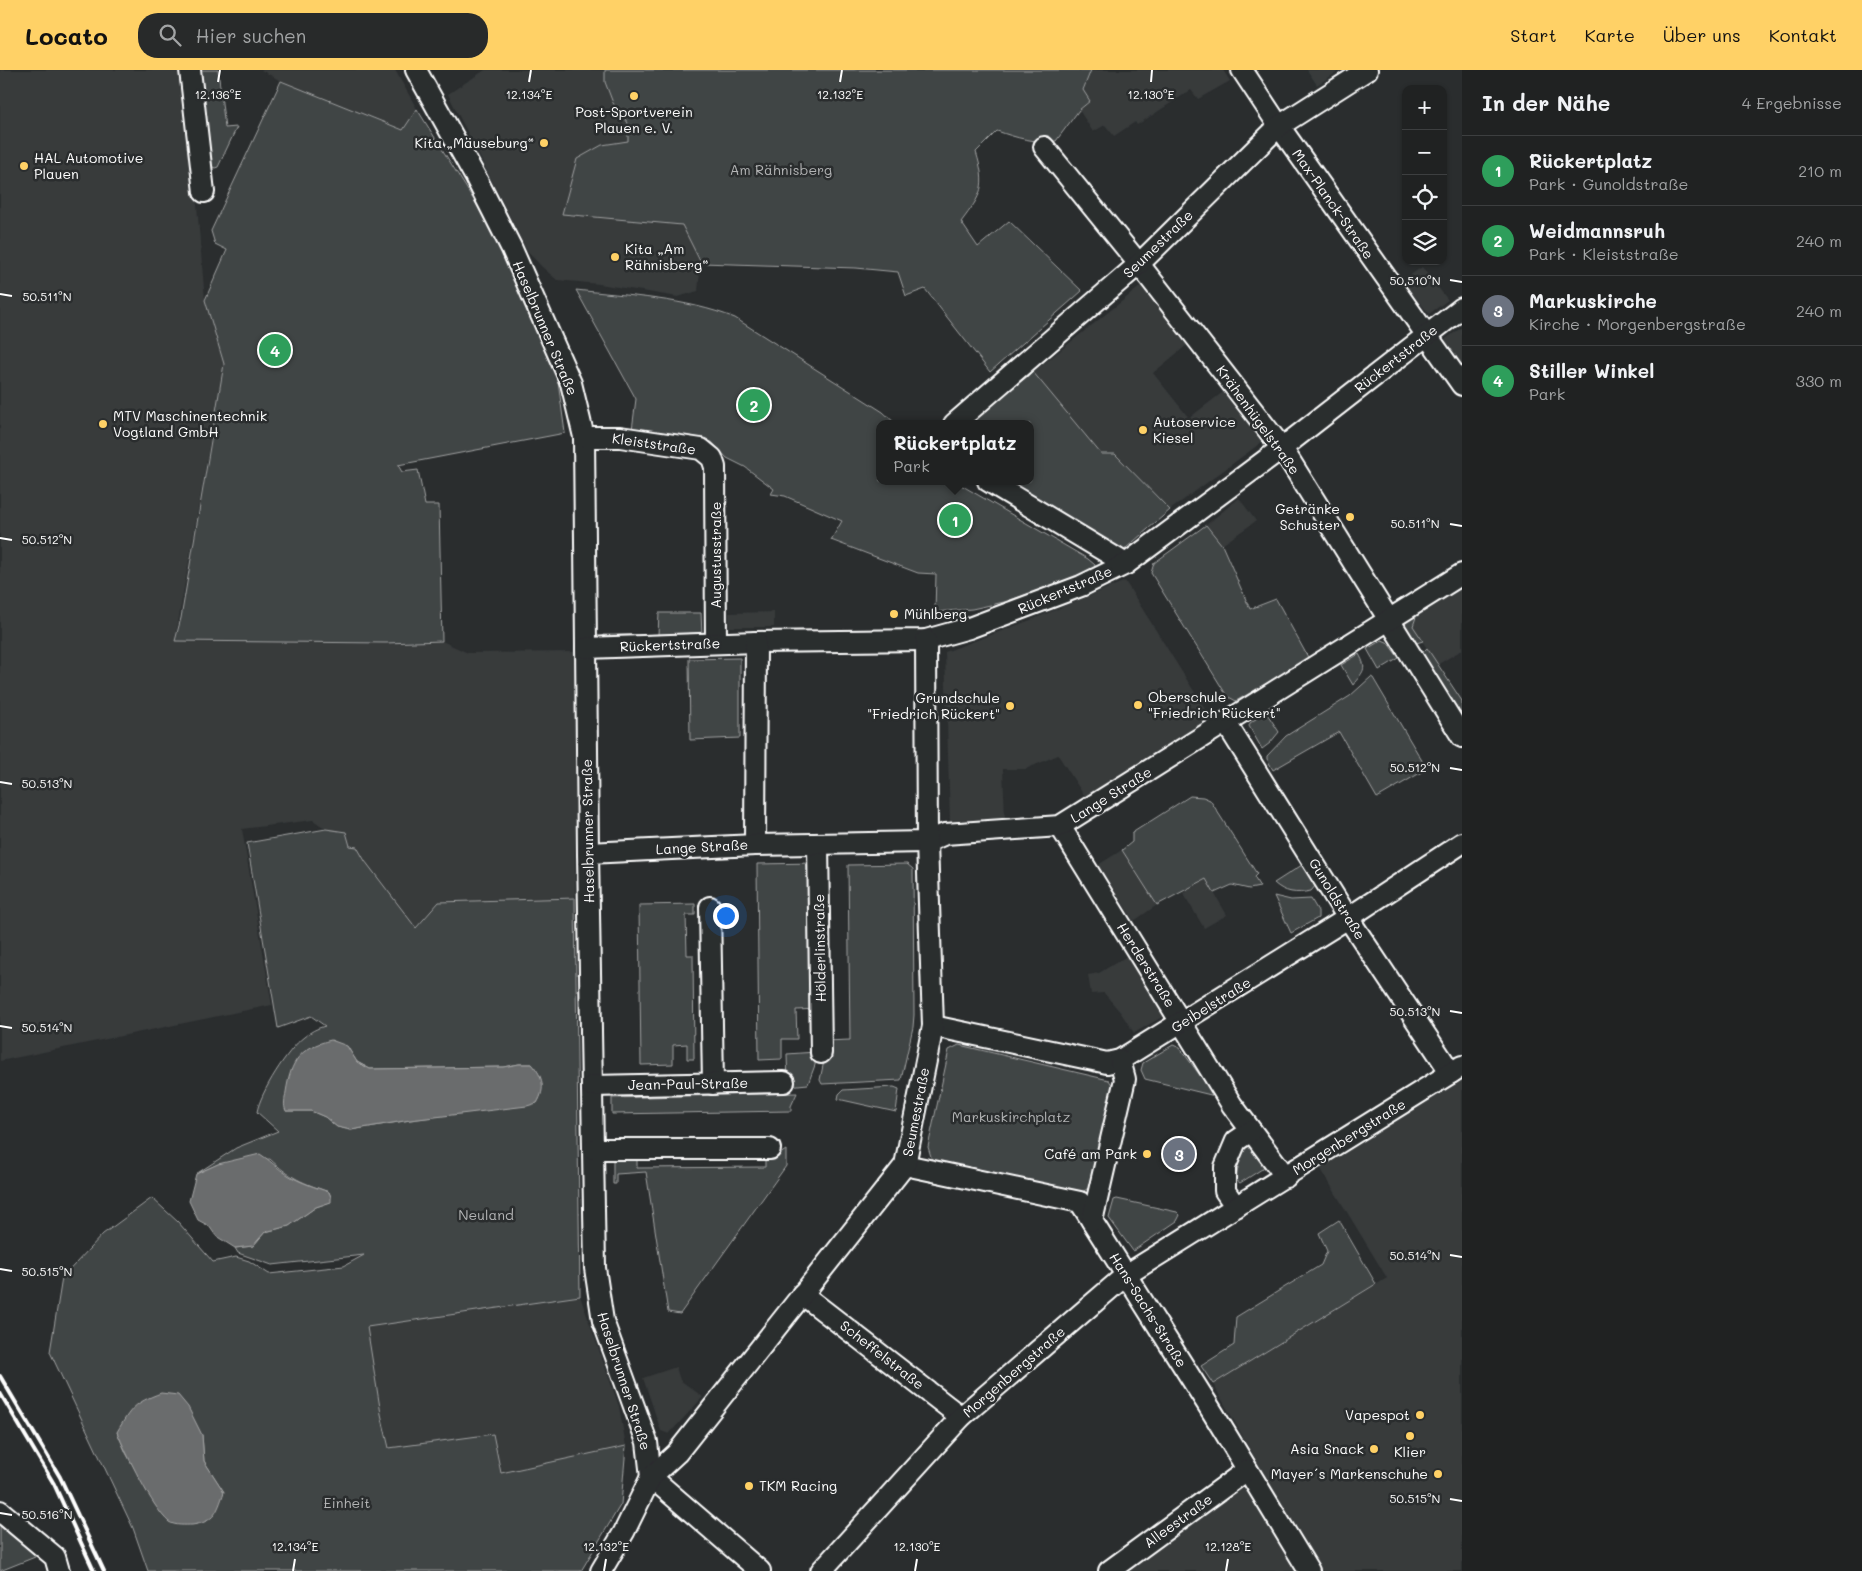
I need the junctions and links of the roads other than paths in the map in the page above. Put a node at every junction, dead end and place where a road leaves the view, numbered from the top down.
1 (190, 70) edge
2 (416, 70) edge
3 (1242, 70) edge
4 (1367, 70) edge
5 (1279, 126) junction
6 (1044, 146) dead end
7 (204, 192) dead end
8 (1139, 264) junction
9 (1462, 308) edge
10 (1426, 336) junction
11 (1462, 385) edge
12 (959, 420) edge
13 (584, 437) junction
14 (1282, 448) junction
15 (715, 467) joint
16 (995, 485) edge
17 (1126, 564) junction
18 (1462, 574) edge
19 (1389, 620) junction
20 (926, 640) junction
21 (756, 642) junction
22 (716, 643) junction
23 (586, 648) junction
24 (1226, 723) junction
25 (1461, 734) edge
26 (1060, 826) junction
27 (927, 842) junction
28 (1462, 843) edge
29 (818, 844) junction
30 (755, 845) junction
31 (588, 852) junction
32 (710, 907) dead end
33 (1348, 918) junction
34 (1182, 1023) junction
35 (933, 1026) junction
36 (821, 1053) dead end
37 (1120, 1060) junction
38 (1456, 1069) edge
39 (784, 1082) dead end
40 (713, 1084) junction
41 (592, 1086) junction
42 (1251, 1131) junction
43 (770, 1149) dead end
44 (593, 1150) junction
45 (905, 1165) junction
46 (1286, 1177) junction
47 (1236, 1207) junction
48 (1092, 1222) junction
49 (1126, 1275) junction
50 (802, 1294) junction
51 (961, 1417) junction
52 (1247, 1470) junction
53 (652, 1477) junction
54 (0, 1511) edge
55 (59, 1571) edge
56 (601, 1571) edge
57 (760, 1571) edge
58 (821, 1571) edge
59 (1109, 1571) edge
60 (1309, 1571) edge

1 - 7 street
2 - 13 street, Haselbrunner Straße
3 - 5 street, Max-Planck-Straße
4 - 5 street, Seumestraße
5 - 8 street, Seumestraße
5 - 10 street, Max-Planck-Straße
6 - 8 street, Krähenhügelstraße
8 - 12 street, Seumestraße
8 - 14 street, Krähenhügelstraße
9 - 10 street, Rückertstraße
10 - 11 street, Max-Planck-Straße
10 - 14 street, Rückertstraße
13 - 15 street, Kleiststraße
13 - 23 street, Haselbrunner Straße
14 - 17 street, Rückertstraße
14 - 19 street, Krähenhügelstraße
15 - 22 street, Augustusstraße
16 - 17 street
17 - 20 street, Rückertstraße
18 - 19 street, Lange Straße
19 - 24 street, Lange Straße
19 - 25 street, Krähenhügelstraße
20 - 21 street, Rückertstraße
20 - 27 street, Seumestraße
21 - 22 street, Rückertstraße
21 - 30 street
22 - 23 street, Rückertstraße
23 - 31 street, Haselbrunner Straße
24 - 26 street, Lange Straße
24 - 33 street, Gunoldstraße
26 - 27 street, Lange Straße
26 - 34 street, Herderstraße
27 - 29 street, Lange Straße
27 - 35 street, Seumestraße
28 - 33 street, Geibelstraße
29 - 30 street, Lange Straße
29 - 36 street, Hölderlinstraße
30 - 31 street, Lange Straße
31 - 41 street, Haselbrunner Straße
32 - 40 street
33 - 34 street, Geibelstraße
33 - 38 street, Gunoldstraße
34 - 37 street, Geibelstraße
34 - 42 street, Herderstraße
35 - 37 street, Geibelstraße
35 - 45 street, Seumestraße
37 - 48 street
38 - 46 street, Morgenbergstraße
39 - 40 street, Jean-Paul-Straße
40 - 41 street, Jean-Paul-Straße
41 - 44 street, Haselbrunner Straße
42 - 46 street, Herderstraße
42 - 47 street
43 - 44 street
44 - 53 street, Haselbrunner Straße
45 - 48 street, Hans-Sachs-Straße
45 - 50 street, Seumestraße
46 - 47 street, Morgenbergstraße
47 - 49 street, Morgenbergstraße
48 - 49 street, Hans-Sachs-Straße
49 - 51 street, Morgenbergstraße
49 - 52 street, Hans-Sachs-Straße
50 - 51 street, Scheffelstraße
50 - 53 street, Seumestraße
51 - 58 street, Morgenbergstraße
52 - 59 street, Alleestraße
52 - 60 street, Hans-Sachs-Straße
53 - 56 street, Seumestraße
53 - 57 street
54 - 55 street

